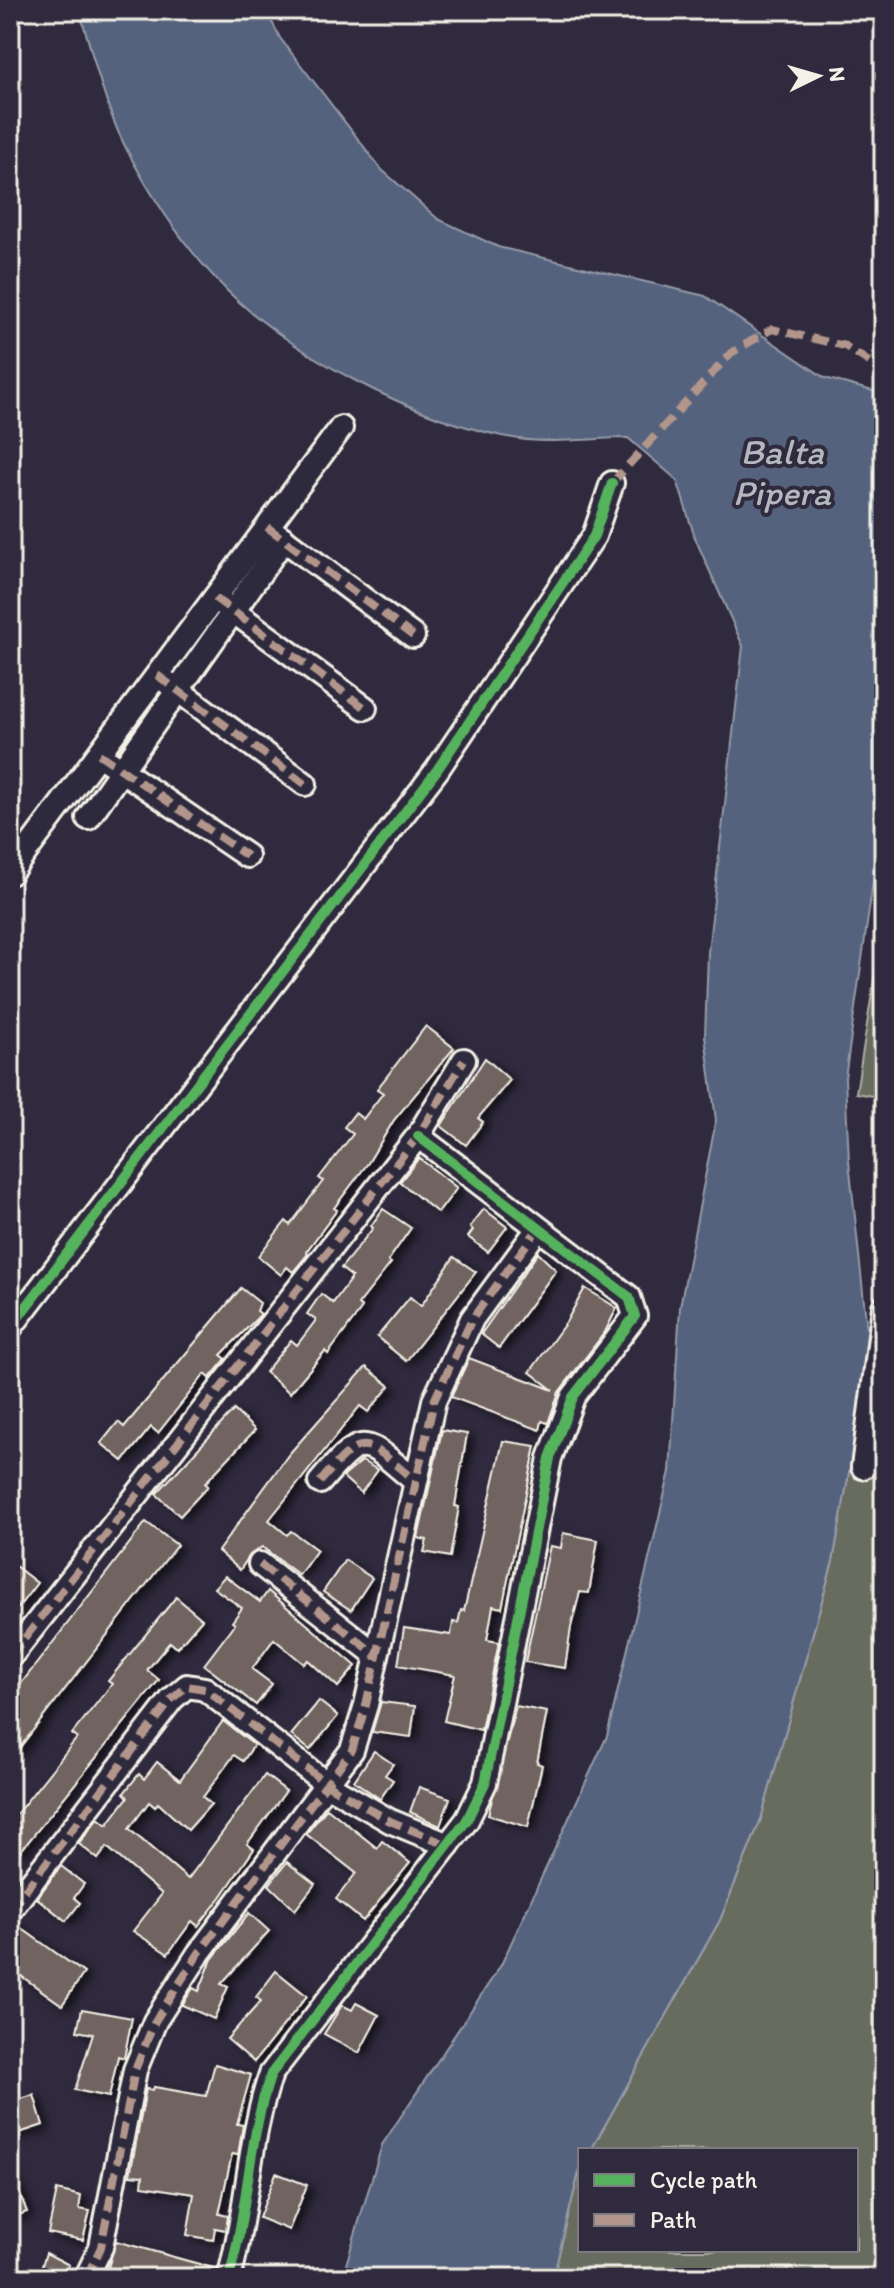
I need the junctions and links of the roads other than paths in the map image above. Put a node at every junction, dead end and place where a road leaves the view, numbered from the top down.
1 (341, 428) dead end
2 (612, 483) dead end
3 (275, 533) junction
4 (224, 604) junction
5 (413, 636) dead end
6 (157, 675) junction
7 (178, 690) junction
8 (365, 708) dead end
9 (99, 754) junction
10 (122, 770) junction
11 (305, 784) dead end
12 (88, 818) dead end
13 (247, 856) dead end
14 (10, 873) edge
15 (464, 1060) dead end
16 (418, 1136) junction
17 (537, 1230) junction
18 (884, 1307) edge
19 (10, 1328) edge
20 (863, 1467) dead end
21 (414, 1480) junction
22 (320, 1482) dead end
23 (260, 1564) dead end
24 (375, 1654) junction
25 (10, 1657) edge
26 (328, 1785) junction
27 (448, 1845) junction
28 (10, 1910) edge
29 (86, 2278) edge
30 (229, 2278) edge

1 - 3 street
2 - 19 street
3 - 4 street
3 - 5 street
4 - 6 street
4 - 7 street
4 - 8 street
6 - 7 street
6 - 9 street
7 - 10 street
7 - 11 street
9 - 10 street
9 - 14 street
10 - 12 street
10 - 13 street
15 - 16 street
16 - 17 street
16 - 25 street
17 - 21 street
17 - 27 street
18 - 20 street
21 - 22 street
21 - 24 street
23 - 24 street
24 - 26 street
26 - 27 street
26 - 28 street
26 - 29 street
27 - 30 street

